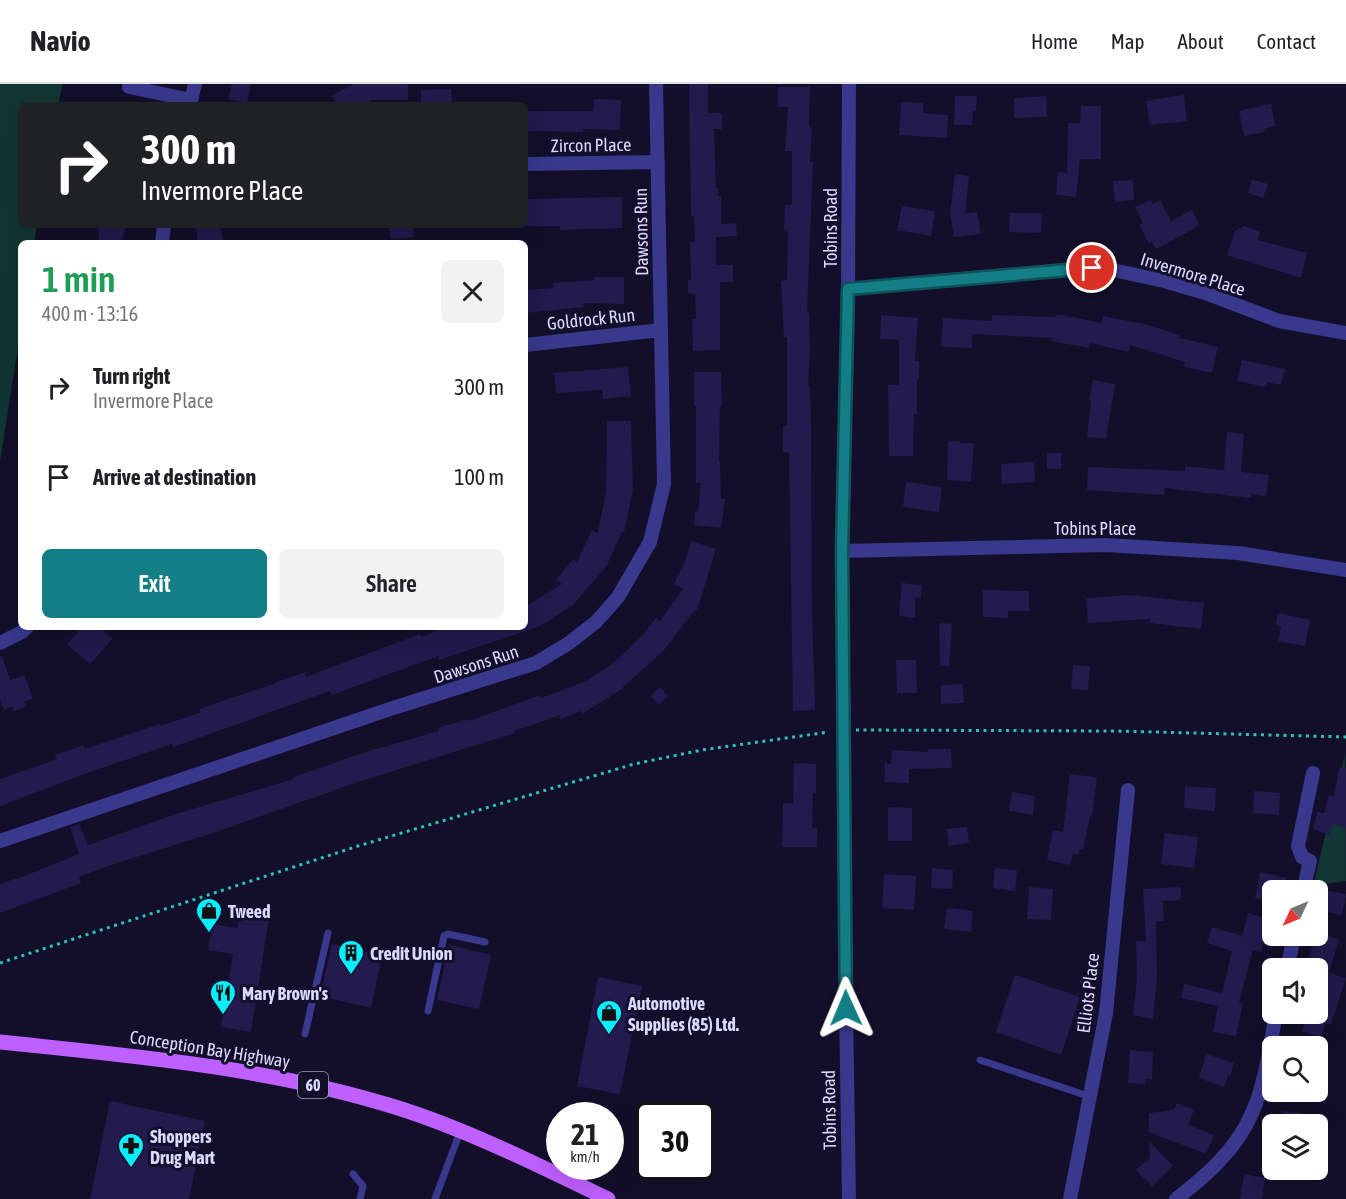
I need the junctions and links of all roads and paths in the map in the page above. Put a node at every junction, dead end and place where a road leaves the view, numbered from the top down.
1 (195, 84) edge
2 (656, 84) edge
3 (849, 84) edge
4 (129, 87) dead end
5 (190, 102) edge
6 (658, 162) junction
7 (528, 164) edge
8 (848, 289) junction
9 (661, 330) junction
10 (1346, 333) edge
11 (528, 345) edge
12 (842, 551) junction
13 (1346, 570) edge
14 (24, 630) edge
15 (0, 643) edge
16 (844, 730) junction
17 (1346, 737) edge
18 (1313, 773) dead end
19 (1128, 790) dead end
20 (0, 841) edge
21 (1306, 880) edge
22 (328, 933) dead end
23 (485, 942) dead end
24 (0, 963) edge
25 (428, 1011) dead end
26 (1274, 1024) edge
27 (305, 1034) dead end
28 (0, 1042) edge
29 (980, 1060) dead end
30 (1091, 1097) junction
31 (460, 1132) junction
32 (353, 1174) dead end
33 (360, 1199) edge
34 (435, 1199) edge
35 (608, 1199) edge
36 (849, 1199) edge
37 (1070, 1199) edge
38 (1176, 1199) edge

1 - 5 street
2 - 6 street, Dawsons Run
3 - 8 street, Tobins Road
4 - 5 street
6 - 7 street, Zircon Place
6 - 9 street, Dawsons Run
8 - 10 street, Invermore Place
8 - 12 street, Tobins Road
9 - 11 street, Goldrock Run
9 - 20 street, Dawsons Run
12 - 13 street, Tobins Place
12 - 16 street, Tobins Road
14 - 15 street
16 - 17 path
16 - 24 path
16 - 36 street, Tobins Road
18 - 21 street
19 - 30 street, Elliots Place
22 - 27 lane
23 - 25 lane
26 - 38 street
28 - 31 main road, Conception Bay Highway / 60
29 - 30 lane
30 - 37 street, Elliots Place
31 - 34 lane
31 - 35 main road, Conception Bay Highway / 60
32 - 33 lane

